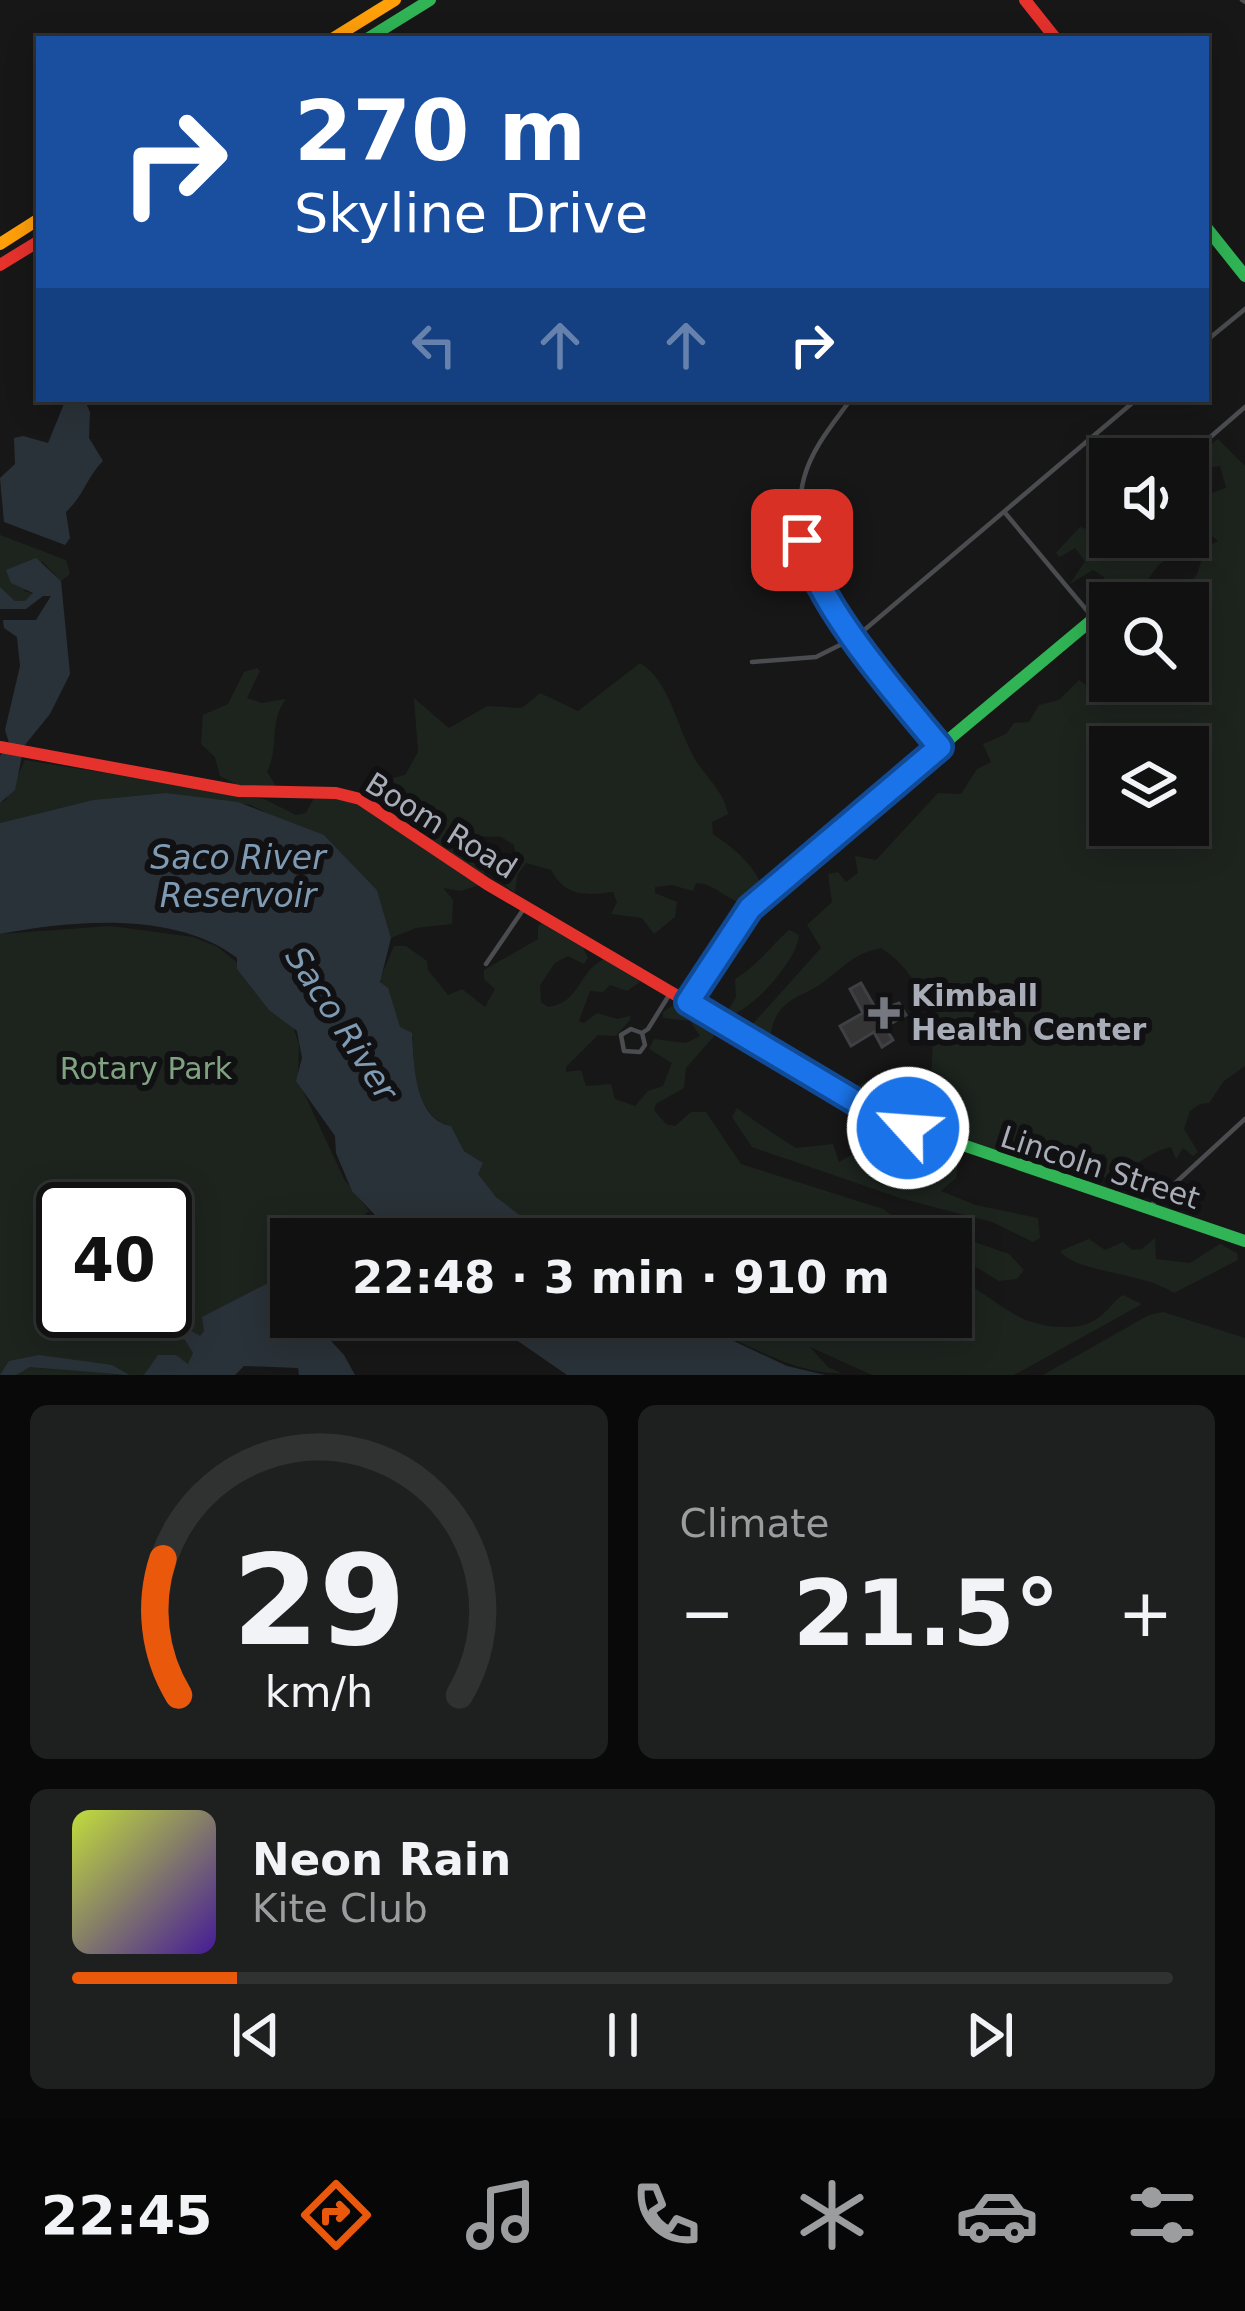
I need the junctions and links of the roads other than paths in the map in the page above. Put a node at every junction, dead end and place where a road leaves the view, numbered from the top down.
1 (395, 0) edge
2 (430, 0) edge
3 (1032, 2) edge
4 (337, 36) edge
5 (372, 36) edge
6 (1054, 36) edge
7 (36, 222) edge
8 (1209, 231) edge
9 (36, 243) edge
10 (0, 244) edge
11 (0, 266) edge
12 (1245, 275) edge
13 (1245, 309) edge
14 (1209, 339) edge
15 (849, 402) edge
16 (1133, 402) edge
17 (1245, 407) edge
18 (1209, 438) edge
19 (1005, 512) junction
20 (1089, 614) edge
21 (1089, 622) edge
22 (856, 638) junction
23 (752, 662) dead end
24 (940, 747) junction
25 (0, 748) edge
26 (525, 907) junction
27 (486, 964) dead end
28 (671, 992) junction
29 (688, 1002) junction
30 (642, 1033) junction
31 (1245, 1119) edge
32 (1147, 1209) junction
33 (1245, 1241) edge

1 - 4 main road
2 - 5 main road
3 - 6 main road
7 - 10 main road
8 - 12 main road
9 - 11 main road
13 - 14 street
15 - 22 street
16 - 19 street
17 - 18 street
19 - 20 street
19 - 22 street
21 - 24 main road
22 - 23 street
22 - 24 street
24 - 29 main road
25 - 26 main road, Boom Road
26 - 27 street
26 - 28 main road, Boom Road
28 - 29 main road, Boom Road
28 - 30 street
29 - 32 main road, Lincoln Street
30 - 30 street
31 - 32 street
32 - 33 main road, Lincoln Street

